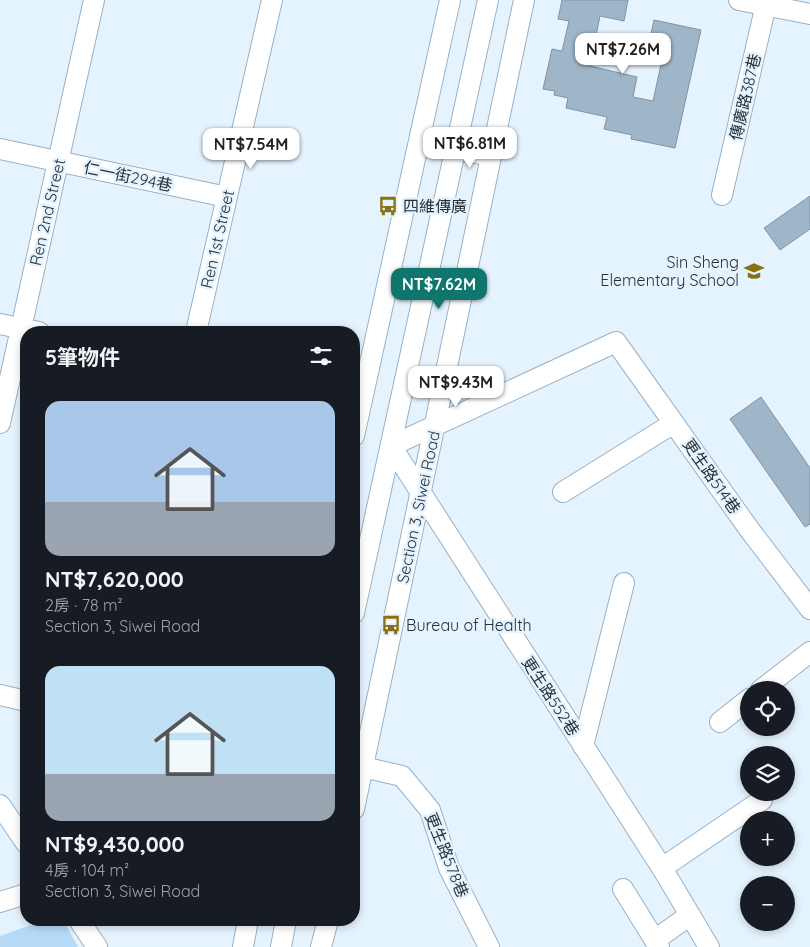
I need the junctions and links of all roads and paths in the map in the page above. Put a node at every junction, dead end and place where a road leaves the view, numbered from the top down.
1 (94, 0) edge
2 (272, 0) edge
3 (450, 0) edge
4 (488, 0) edge
5 (524, 0) edge
6 (739, 0) edge
7 (766, 3) edge
8 (810, 14) edge
9 (0, 149) edge
10 (456, 149) junction
11 (491, 156) junction
12 (58, 162) junction
13 (722, 195) dead end
14 (227, 197) junction
15 (0, 324) edge
16 (31, 326) edge
17 (197, 326) edge
18 (20, 329) edge
19 (20, 362) edge
20 (360, 389) edge
21 (0, 423) edge
22 (674, 423) junction
23 (435, 426) junction
24 (391, 446) junction
25 (421, 492) junction
26 (563, 492) dead end
27 (624, 583) dead end
28 (360, 586) edge
29 (810, 609) edge
30 (810, 652) edge
31 (773, 681) edge
32 (0, 695) edge
33 (20, 700) edge
34 (740, 706) edge
35 (720, 722) dead end
36 (583, 746) junction
37 (360, 762) edge
38 (360, 766) edge
39 (761, 801) edge
40 (0, 805) edge
41 (20, 834) edge
42 (662, 868) junction
43 (623, 889) dead end
44 (20, 896) edge
45 (0, 902) edge
46 (690, 915) junction
47 (83, 926) edge
48 (247, 926) edge
49 (285, 926) edge
50 (326, 926) edge
51 (657, 943) edge
52 (98, 947) edge
53 (243, 947) edge
54 (281, 947) edge
55 (321, 947) edge
56 (489, 947) edge
57 (709, 947) edge

1 - 12 street, Ren 2nd Street
2 - 14 street, Ren 1st Street
3 - 20 street
4 - 10 street
5 - 11 street, Section 3, Siwei Road
6 - 7 street
7 - 8 street
7 - 13 street, 傳廣路387巷
9 - 12 street, 仁一街294巷
10 - 11 street
10 - 24 street
11 - 23 street, Section 3, Siwei Road
12 - 14 street, 仁一街294巷
12 - 16 street, Ren 2nd Street
14 - 17 street, Ren 1st Street
15 - 18 street
19 - 21 street, Ren 2nd Street
22 - 23 street, 更生路514巷
22 - 26 street
22 - 29 street, 更生路514巷
23 - 24 street
23 - 25 street, Section 3, Siwei Road
24 - 25 street, 更生路552巷
24 - 28 street
25 - 36 street, 更生路552巷
25 - 37 street, Section 3, Siwei Road
27 - 36 street
30 - 31 street
32 - 33 street
34 - 35 street
36 - 42 street, 更生路552巷
38 - 56 street, 更生路578巷
39 - 42 street
40 - 41 street
42 - 46 street, 更生路552巷
43 - 51 street
44 - 45 street
46 - 51 street
46 - 57 street, 更生路552巷
47 - 52 street
48 - 53 street
49 - 54 street
50 - 55 street

